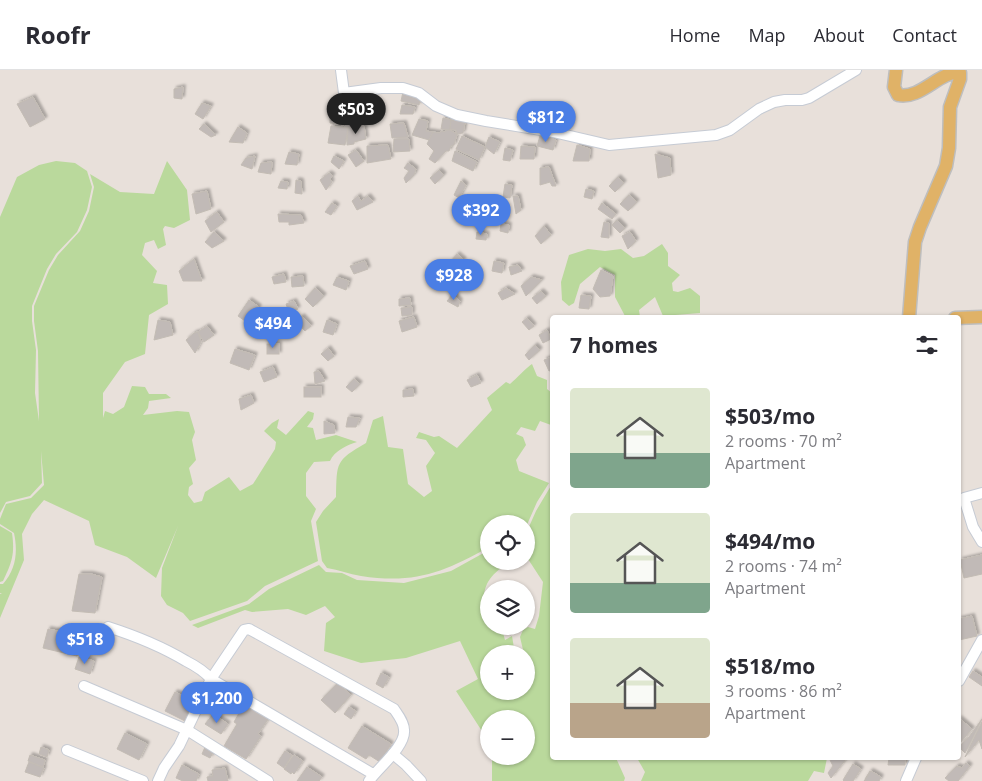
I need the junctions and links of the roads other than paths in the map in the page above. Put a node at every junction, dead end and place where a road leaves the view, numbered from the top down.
1 (341, 70) edge
2 (856, 70) edge
3 (896, 70) edge
4 (909, 315) edge
5 (982, 317) edge
6 (961, 318) edge
7 (982, 493) edge
8 (982, 542) edge
9 (108, 626) dead end
10 (982, 640) edge
11 (961, 677) edge
12 (211, 679) junction
13 (84, 686) dead end
14 (186, 730) junction
15 (67, 750) dead end
16 (393, 754) junction
17 (915, 760) edge
18 (371, 778) edge
19 (143, 781) edge
20 (158, 781) edge
21 (268, 781) edge
22 (421, 781) edge
23 (906, 781) edge

1 - 2 street
3 - 4 main road
5 - 6 main road
7 - 8 street
9 - 12 street
10 - 11 street
12 - 14 street
12 - 16 street
12 - 18 street
13 - 14 street
14 - 20 street
14 - 21 street
15 - 19 street
16 - 18 street
16 - 22 street
17 - 23 street

